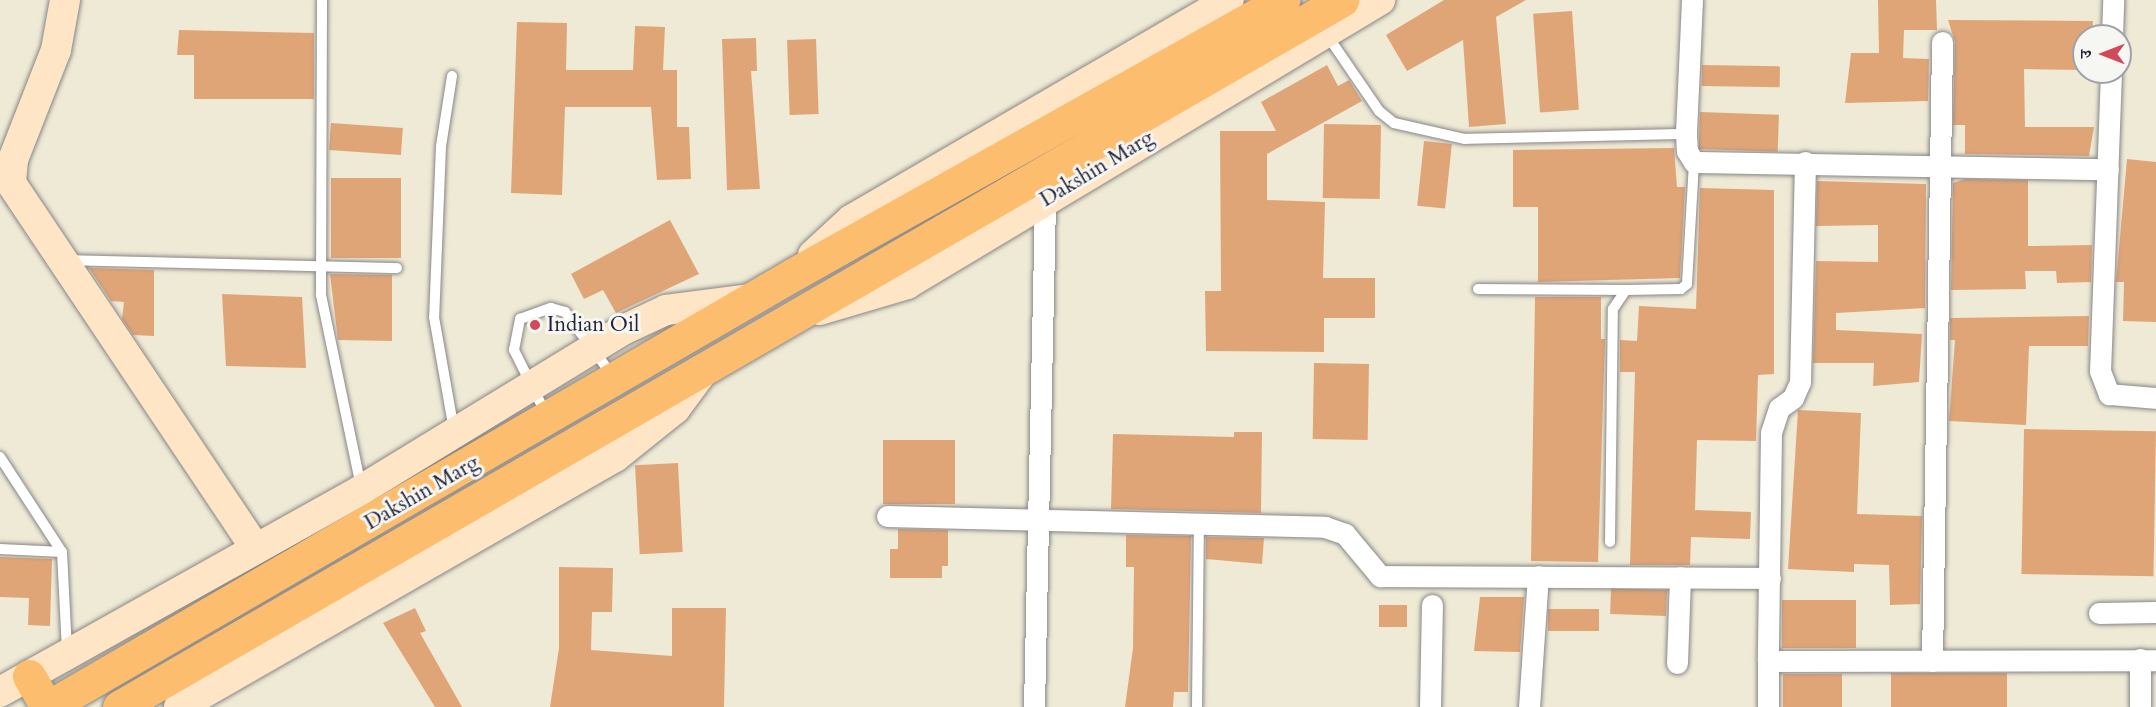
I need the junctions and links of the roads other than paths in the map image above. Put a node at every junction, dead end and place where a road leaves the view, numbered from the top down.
1 (65, 0) edge
2 (322, 0) edge
3 (1229, 0) edge
4 (1283, 0) edge
5 (1342, 0) edge
6 (1380, 0) edge
7 (1692, 0) edge
8 (2113, 0) edge
9 (2112, 24) edge
10 (1325, 32) junction
11 (1942, 42) dead end
12 (452, 76) dead end
13 (2111, 84) edge
14 (1686, 134) junction
15 (6, 159) edge
16 (1694, 162) junction
17 (1805, 162) junction
18 (1942, 166) junction
19 (2108, 169) junction
20 (1045, 201) junction
21 (61, 260) junction
22 (321, 266) junction
23 (397, 268) dead end
24 (794, 274) junction
25 (1478, 289) dead end
26 (1626, 290) junction
27 (751, 299) junction
28 (804, 315) junction
29 (594, 347) junction
30 (615, 379) junction
31 (528, 385) junction
32 (2156, 398) edge
33 (549, 419) junction
34 (454, 432) junction
35 (0, 457) edge
36 (361, 490) junction
37 (887, 516) dead end
38 (1036, 517) junction
39 (1198, 523) junction
40 (1610, 542) dead end
41 (255, 548) junction
42 (0, 549) edge
43 (62, 552) junction
44 (1538, 576) junction
45 (1680, 577) junction
46 (1770, 578) junction
47 (1432, 605) dead end
48 (2156, 612) edge
49 (2099, 613) dead end
50 (67, 655) junction
51 (2148, 660) edge
52 (1768, 661) junction
53 (1932, 661) junction
54 (1677, 663) dead end
55 (29, 676) junction
56 (0, 693) edge
57 (161, 698) edge
58 (47, 707) edge
59 (119, 707) edge
60 (1034, 707) edge
61 (1197, 707) edge
62 (1430, 707) edge
63 (1529, 707) edge
64 (1767, 707) edge
65 (2140, 707) edge

1 - 15 street
2 - 22 lane
3 - 24 street, Dakshin Marg
4 - 24 highway, Dakshin Marg
5 - 28 highway, Dakshin Marg
6 - 10 street, Dakshin Marg
7 - 14 street
8 - 9 street
10 - 14 lane
10 - 20 street, Dakshin Marg
11 - 18 street
12 - 34 lane
13 - 19 street
14 - 16 street
15 - 21 street
16 - 17 street
16 - 26 lane
17 - 18 street
17 - 46 street
18 - 19 street
18 - 53 street
19 - 32 street
20 - 28 street, Dakshin Marg
20 - 38 street
21 - 22 lane
21 - 41 street
22 - 23 lane
22 - 36 lane
24 - 27 highway, Dakshin Marg
25 - 26 lane
26 - 40 lane
27 - 29 street
27 - 30 highway, Dakshin Marg
28 - 57 highway, Dakshin Marg
29 - 30 lane
29 - 31 street
29 - 31 lane
30 - 33 highway, Dakshin Marg
31 - 33 lane
31 - 34 street
33 - 58 highway, Dakshin Marg
34 - 36 street
35 - 43 lane
36 - 41 street
37 - 38 street
38 - 39 street
38 - 60 street
39 - 44 street
39 - 61 lane
41 - 50 street
42 - 43 lane
43 - 50 lane
44 - 45 street
44 - 63 street
45 - 46 street
45 - 54 street
46 - 52 street
47 - 62 street
48 - 49 street
50 - 55 street
51 - 53 street
51 - 65 street
52 - 53 street
52 - 64 street
55 - 56 street
55 - 58 highway
57 - 59 highway, Dakshin Marg

